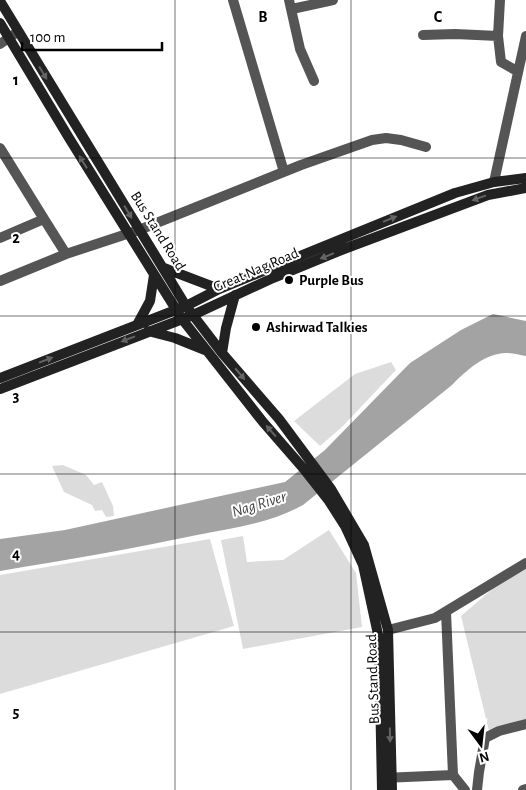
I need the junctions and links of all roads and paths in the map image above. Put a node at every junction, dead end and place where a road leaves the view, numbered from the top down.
1 (233, 0) edge
2 (333, 0) edge
3 (500, 0) edge
4 (0, 1) edge
5 (290, 5) edge
6 (0, 23) edge
7 (18, 32) junction
8 (423, 35) dead end
9 (498, 36) junction
10 (526, 36) edge
11 (4, 41) edge
12 (517, 71) junction
13 (314, 81) dead end
14 (426, 147) dead end
15 (0, 148) edge
16 (284, 172) junction
17 (526, 178) edge
18 (494, 182) junction
19 (526, 188) edge
20 (44, 219) junction
21 (139, 230) junction
22 (128, 233) junction
23 (0, 238) edge
24 (66, 254) junction
25 (164, 268) junction
26 (154, 275) junction
27 (0, 280) edge
28 (219, 289) junction
29 (235, 295) junction
30 (181, 308) junction
31 (193, 315) junction
32 (182, 319) junction
33 (138, 325) junction
34 (148, 331) junction
35 (206, 350) junction
36 (222, 353) junction
37 (0, 378) edge
38 (0, 388) edge
39 (306, 465) junction
40 (327, 492) junction
41 (526, 563) edge
42 (446, 612) junction
43 (388, 630) junction
44 (526, 724) edge
45 (453, 775) junction
46 (386, 778) junction
47 (382, 790) edge
48 (392, 790) edge
49 (465, 790) edge
50 (478, 790) edge

1 - 16 street
2 - 5 street
3 - 9 street
4 - 7 main road, Bus Stand Road
5 - 13 street
6 - 11 main road
7 - 11 street
7 -> 21 main road, Bus Stand Road
8 - 9 street
9 - 12 street
10 - 12 street
22 -> 11 main road
12 - 18 street
14 - 16 street
15 - 20 street
16 - 21 street
17 - 18 main road, Great Nag Road
28 -> 18 main road, Great Nag Road
19 -> 29 main road, Great Nag Road
20 - 23 street
20 - 24 street
21 - 22 street
21 - 25 main road, Bus Stand Road
22 - 24 street
22 - 26 main road
24 - 27 street
25 - 28 main road
25 - 30 main road, Bus Stand Road
26 - 30 main road
26 - 33 main road
28 - 30 main road, Great Nag Road
29 - 31 main road, Great Nag Road
29 - 36 main road
30 - 31 main road, Bus Stand Road
30 - 32 main road
30 - 33 main road, Great Nag Road
31 - 32 main road, Great Nag Road
31 - 36 main road, Bus Stand Road
32 - 34 main road, Great Nag Road
32 - 35 main road
37 -> 33 main road, Great Nag Road
34 - 35 main road
34 -> 38 main road, Great Nag Road
39 -> 35 main road
36 -> 39 main road, Bus Stand Road
39 - 40 main road
40 - 43 main road, Bus Stand Road
40 - 46 main road
41 - 42 street
42 - 43 street
42 - 45 street
43 -> 46 main road, Bus Stand Road
44 - 50 street
45 - 46 street
45 - 49 street
46 - 47 main road
46 - 48 main road, Bus Stand Road

